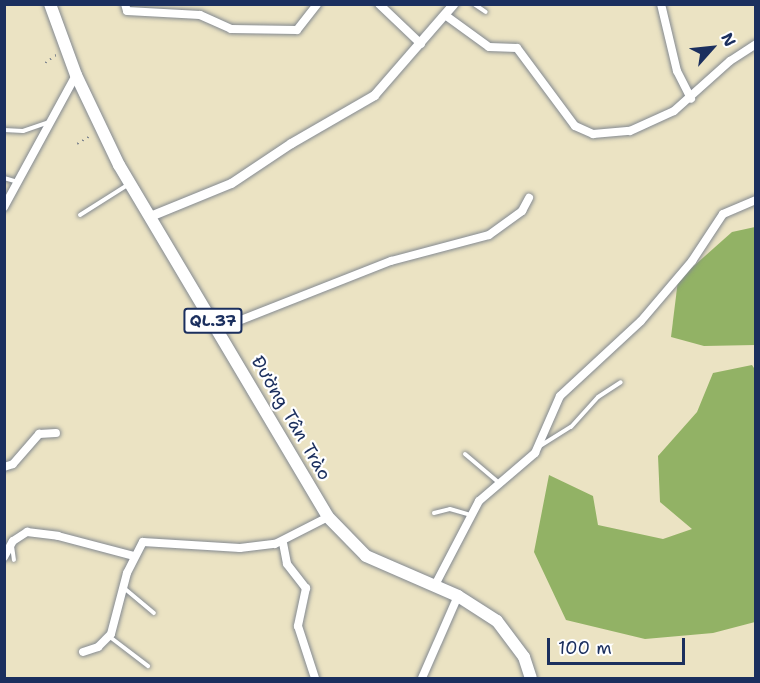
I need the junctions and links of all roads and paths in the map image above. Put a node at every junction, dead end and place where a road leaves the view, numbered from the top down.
1 (50, 4) edge
2 (125, 4) edge
3 (317, 4) edge
4 (379, 4) edge
5 (453, 4) edge
6 (474, 4) edge
7 (661, 4) edge
8 (486, 12) dead end
9 (445, 15) junction
10 (421, 44) junction
11 (756, 44) edge
12 (66, 48) junction
13 (45, 63) dead end
14 (76, 75) junction
15 (691, 99) junction
16 (50, 122) junction
17 (4, 130) edge
18 (100, 130) junction
19 (77, 144) dead end
20 (4, 178) edge
21 (18, 182) junction
22 (130, 184) junction
23 (529, 198) dead end
24 (756, 200) edge
25 (4, 207) edge
26 (80, 216) dead end
27 (150, 216) junction
28 (219, 329) junction
29 (621, 382) dead end
30 (56, 433) dead end
31 (538, 447) junction
32 (465, 454) dead end
33 (4, 467) edge
34 (498, 482) junction
35 (434, 513) dead end
36 (472, 515) junction
37 (328, 517) junction
38 (12, 542) junction
39 (283, 543) junction
40 (134, 556) junction
41 (4, 557) edge
42 (14, 560) dead end
43 (435, 587) junction
44 (123, 588) junction
45 (458, 596) junction
46 (154, 613) dead end
47 (109, 636) junction
48 (83, 652) dead end
49 (148, 666) dead end
50 (315, 678) edge
51 (422, 678) edge
52 (531, 678) edge

1 - 12 highway, Đường Tân Trào / QL.37
2 - 3 street
4 - 10 street
5 - 9 street
6 - 8 lane
7 - 15 street
9 - 10 street
9 - 15 street
10 - 27 street
11 - 15 street
12 - 13 path
12 - 14 highway, Đường Tân Trào / QL.37
14 - 16 street
14 - 18 highway, Đường Tân Trào / QL.37
16 - 17 lane
16 - 21 street
18 - 19 path
18 - 22 highway, Đường Tân Trào / QL.37
20 - 21 lane
21 - 25 street
22 - 26 lane
22 - 27 highway, Đường Tân Trào / QL.37
23 - 28 street
24 - 31 street
27 - 28 highway, Đường Tân Trào / QL.37
28 - 37 highway, Đường Tân Trào / QL.37
29 - 31 lane
30 - 33 street
31 - 34 street
32 - 34 lane
34 - 36 street
35 - 36 lane
36 - 43 street
37 - 39 street
37 - 43 highway, Đường Tân Trào / QL.37
38 - 40 street
38 - 41 street
38 - 42 lane
39 - 40 street
39 - 50 street
40 - 44 street
43 - 45 highway, Đường Tân Trào / QL.37
44 - 46 lane
44 - 47 street
45 - 51 street
45 - 52 highway, Đường Tân Trào / QL.37
47 - 48 street
47 - 49 lane

